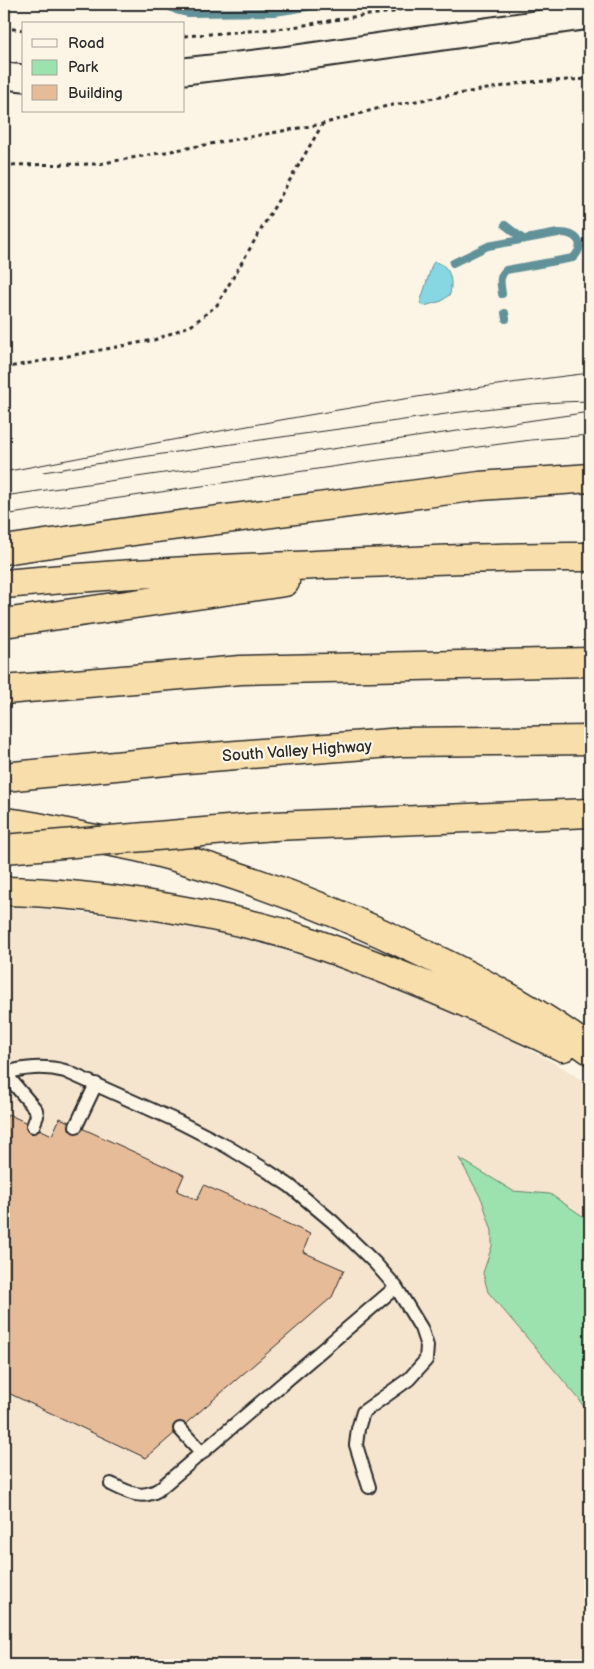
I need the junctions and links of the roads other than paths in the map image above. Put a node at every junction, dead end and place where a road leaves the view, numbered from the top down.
1 (590, 16) edge
2 (185, 71) edge
3 (4, 76) edge
4 (22, 78) edge
5 (590, 478) edge
6 (4, 550) edge
7 (590, 557) edge
8 (440, 560) junction
9 (4, 584) edge
10 (4, 623) edge
11 (590, 662) edge
12 (4, 690) edge
13 (590, 740) edge
14 (4, 777) edge
15 (590, 813) edge
16 (4, 822) edge
17 (4, 849) edge
18 (4, 891) edge
19 (590, 1050) edge
20 (590, 1060) edge
21 (4, 1073) edge
22 (96, 1084) junction
23 (33, 1126) dead end
24 (76, 1126) dead end
25 (396, 1287) junction
26 (180, 1429) dead end
27 (202, 1453) junction
28 (111, 1484) dead end
29 (369, 1487) dead end

1 - 2 street
3 - 4 street
5 - 6 highway
7 - 8 highway
8 - 9 highway
8 - 10 highway
11 - 12 highway
13 - 14 highway, South Valley Highway
15 - 17 highway, bridge
16 - 19 highway
18 - 20 highway
21 - 22 lane
21 - 23 lane
22 - 24 lane
22 - 25 lane
25 - 27 lane
25 - 29 lane
26 - 27 lane
27 - 28 lane

